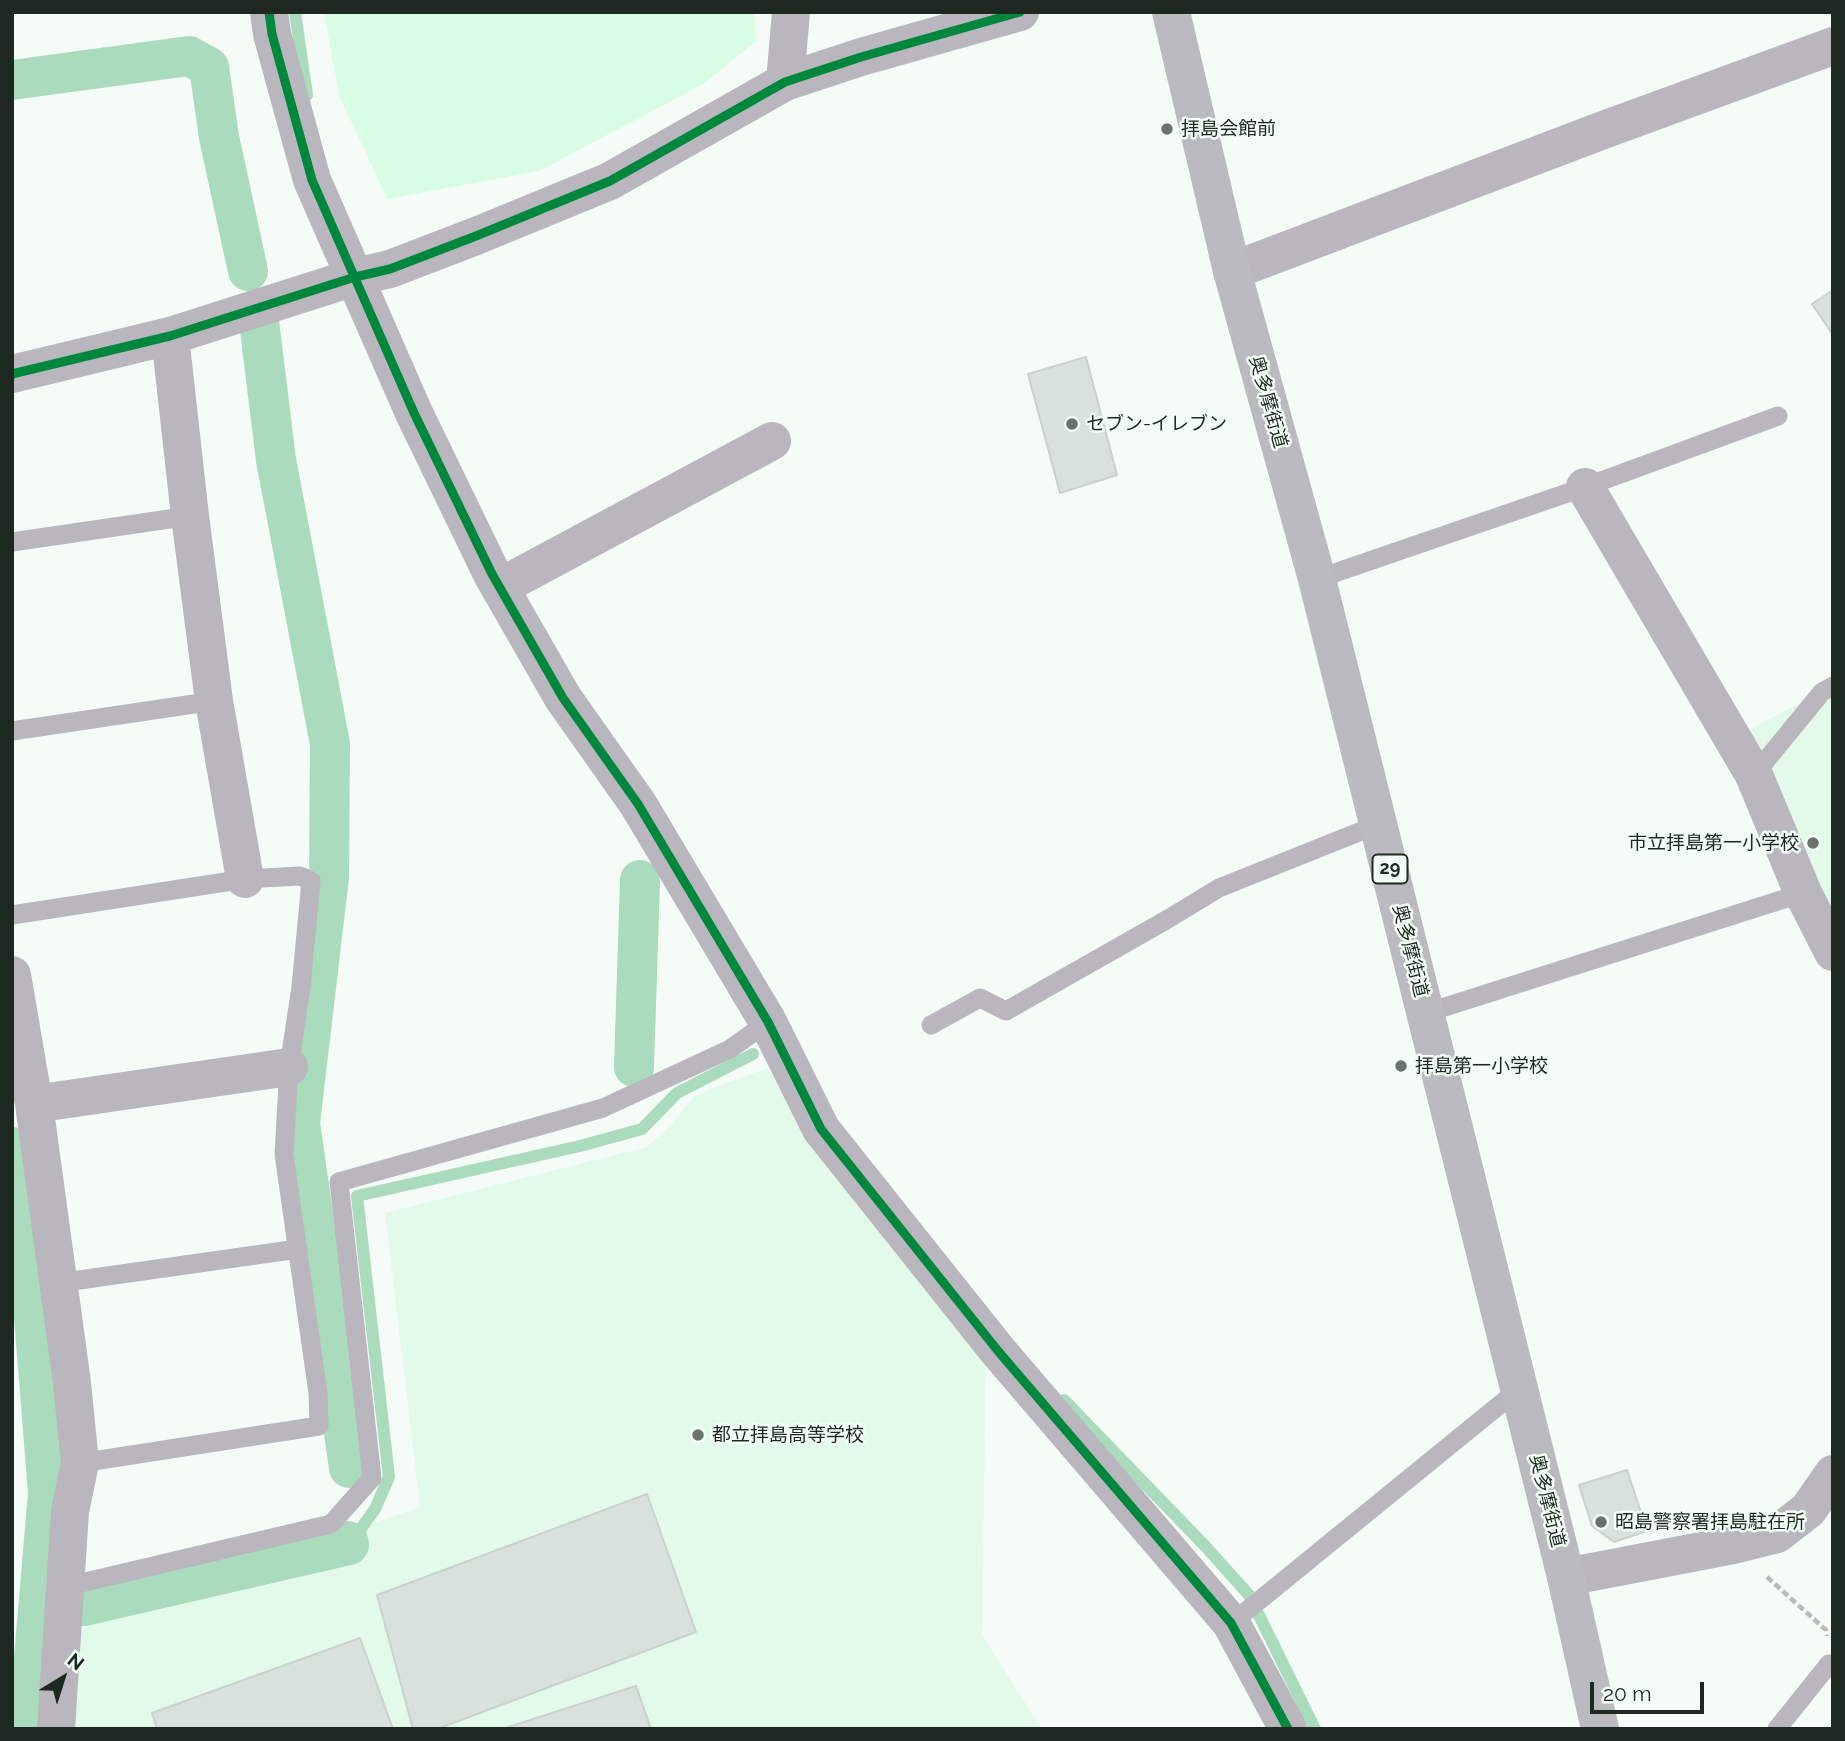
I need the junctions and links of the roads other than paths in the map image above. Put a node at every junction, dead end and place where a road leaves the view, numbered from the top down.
1 (269, 12) edge
2 (791, 12) edge
3 (1020, 12) edge
4 (1171, 12) edge
5 (1833, 46) edge
6 (785, 82) junction
7 (1232, 271) junction
8 (373, 273) junction
9 (170, 336) junction
10 (12, 374) edge
11 (1778, 416) dead end
12 (772, 441) dead end
13 (1585, 487) junction
14 (190, 516) junction
15 (12, 542) edge
16 (1317, 579) junction
17 (500, 587) junction
18 (1833, 686) edge
19 (214, 701) junction
20 (12, 731) edge
21 (1754, 775) junction
22 (1379, 824) junction
23 (245, 879) junction
24 (1802, 893) junction
25 (12, 915) edge
26 (1833, 953) edge
27 (12, 975) edge
28 (1426, 1013) junction
29 (768, 1022) junction
30 (931, 1025) dead end
31 (289, 1067) junction
32 (34, 1104) junction
33 (298, 1249) junction
34 (58, 1283) junction
35 (1519, 1389) junction
36 (80, 1463) junction
37 (1833, 1474) edge
38 (1566, 1577) junction
39 (64, 1587) junction
40 (1232, 1622) junction
41 (1829, 1664) road end
42 (56, 1729) edge
43 (1288, 1729) edge
44 (1600, 1729) edge
45 (1777, 1729) edge

1 - 8 street
2 - 6 street
3 - 6 street
4 - 7 main road, 奥多摩街道 / 29
5 - 7 street
6 - 8 street
7 - 16 main road, 奥多摩街道 / 29
8 - 9 street
8 - 17 street
9 - 10 street
9 - 14 street
11 - 13 lane
12 - 17 street
13 - 16 lane
13 - 21 street
14 - 15 lane
14 - 19 street
16 - 22 main road, 奥多摩街道 / 29
17 - 29 street
18 - 21 lane
19 - 20 lane
19 - 23 street
21 - 24 street
22 - 28 main road, 奥多摩街道 / 29
22 - 30 lane
23 - 25 lane
23 - 31 lane
24 - 26 street
24 - 28 lane
27 - 32 street
28 - 35 main road, 奥多摩街道 / 29
29 - 39 lane
29 - 40 street
31 - 32 street
31 - 33 lane
32 - 34 street
33 - 34 lane
33 - 36 lane
34 - 36 street
35 - 38 main road, 奥多摩街道 / 29
35 - 40 lane
36 - 39 street
37 - 38 street
38 - 44 main road, 奥多摩街道 / 29
39 - 42 street
40 - 43 street
41 - 45 lane

